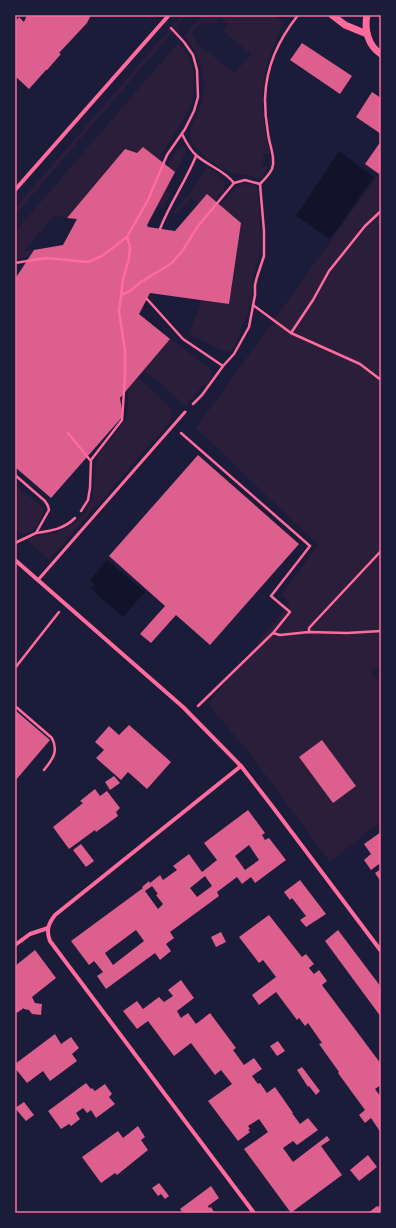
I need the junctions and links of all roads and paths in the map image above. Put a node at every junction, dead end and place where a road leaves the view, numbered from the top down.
1 (169, 15) edge
2 (298, 15) edge
3 (332, 15) edge
4 (367, 15) edge
5 (164, 20) junction
6 (366, 34) junction
7 (381, 54) edge
8 (182, 134) junction
9 (196, 156) junction
10 (234, 183) junction
11 (260, 184) junction
12 (15, 190) edge
13 (381, 211) edge
14 (160, 229) dead end
15 (127, 237) junction
16 (15, 263) edge
17 (121, 295) junction
18 (147, 299) dead end
19 (253, 305) junction
20 (291, 333) junction
21 (223, 366) junction
22 (381, 380) edge
23 (186, 412) joint
24 (173, 426) junction
25 (68, 433) dead end
26 (90, 460) junction
27 (15, 475) edge
28 (36, 533) junction
29 (15, 542) edge
30 (381, 551) edge
31 (15, 560) edge
32 (38, 580) junction
33 (65, 604) junction
34 (381, 631) edge
35 (309, 632) junction
36 (273, 633) junction
37 (15, 668) edge
38 (15, 706) edge
39 (190, 713) junction
40 (241, 766) junction
41 (44, 770) dead end
42 (48, 928) junction
43 (15, 945) edge
44 (381, 951) edge
45 (254, 1213) edge

1 - 5 street
2 - 11 path
3 - 6 street
4 - 6 street
5 - 8 path
5 - 12 street
6 - 7 street
8 - 9 path
8 - 15 path
9 - 10 path
9 - 14 path
10 - 11 path
10 - 17 path
11 - 19 path
13 - 20 path
15 - 16 path
15 - 17 path
17 - 26 path
18 - 21 path
19 - 20 path
19 - 21 path
20 - 22 path
21 - 23 path
23 - 24 lane
24 - 32 lane
24 - 36 path
25 - 26 path
26 - 28 path
27 - 28 path
28 - 29 path
30 - 35 path
31 - 32 street
32 - 33 street
33 - 37 path
33 - 39 street
34 - 35 path
35 - 36 path
36 - 39 path
38 - 41 path
39 - 40 street
40 - 42 street
40 - 44 street
42 - 43 street
42 - 45 street

